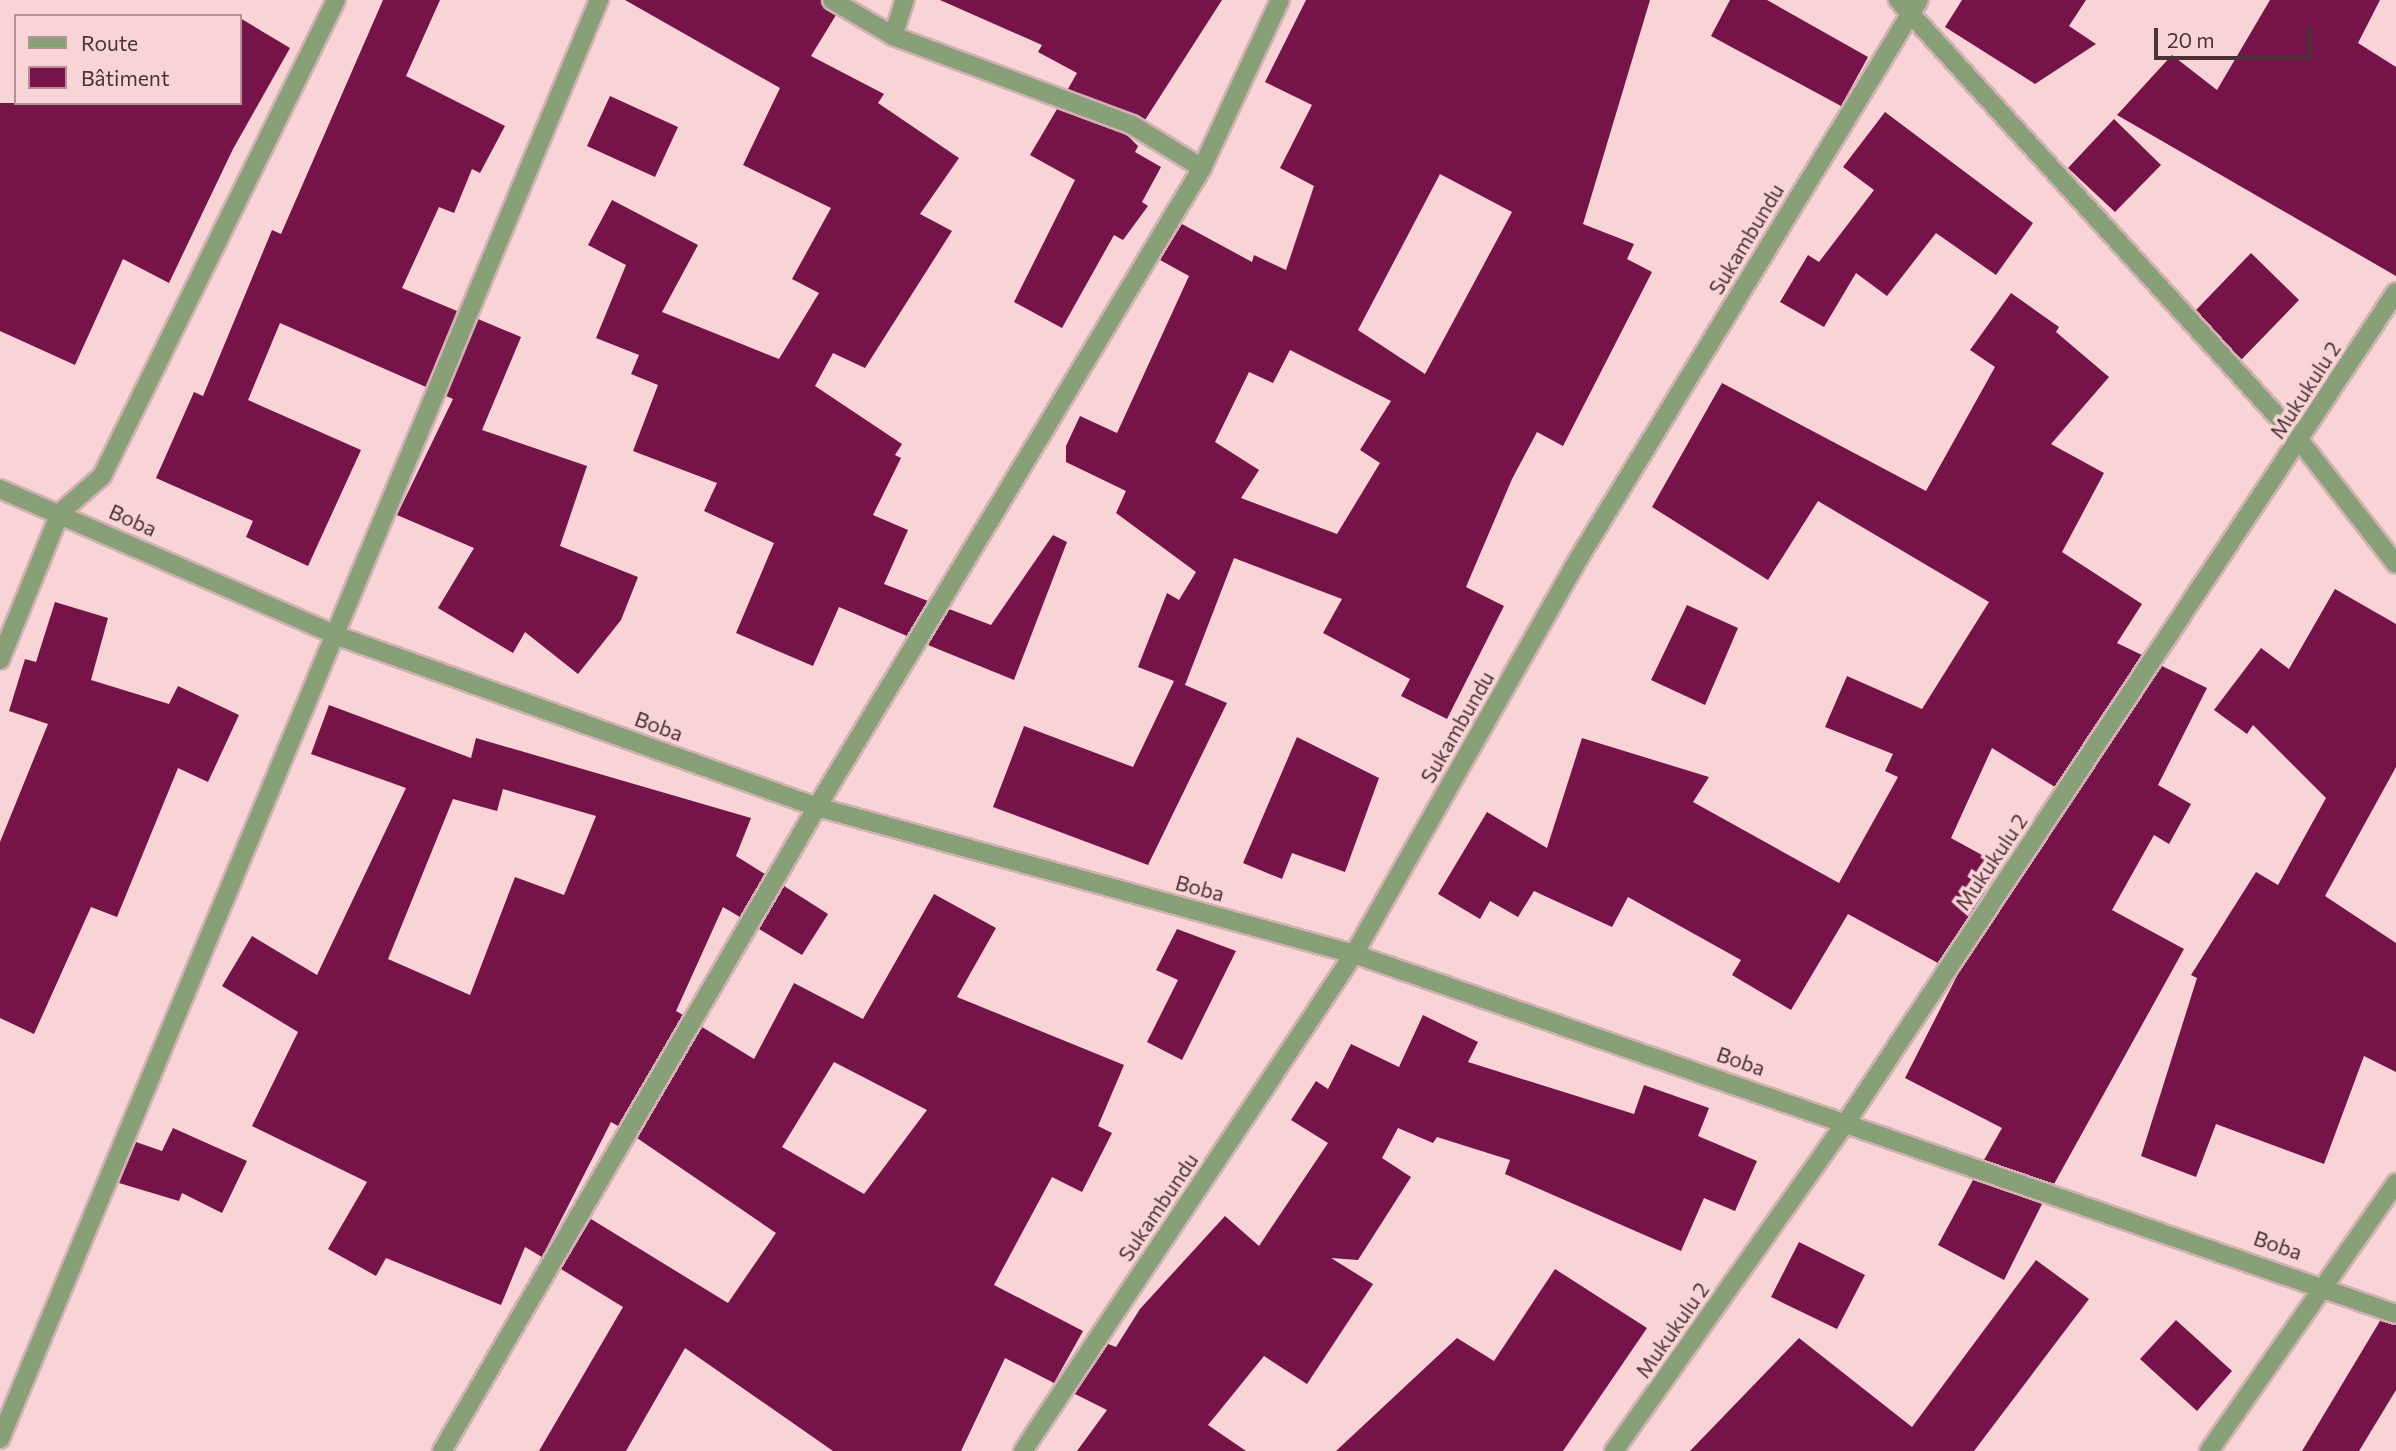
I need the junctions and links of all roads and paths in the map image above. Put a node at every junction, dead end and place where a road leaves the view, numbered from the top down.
1 (336, 0) edge
2 (600, 0) edge
3 (832, 0) edge
4 (905, 0) edge
5 (1280, 0) edge
6 (1909, 4) edge
7 (892, 36) junction
8 (1202, 167) junction
9 (2396, 292) edge
10 (2299, 440) junction
11 (0, 489) edge
12 (60, 513) junction
13 (2396, 564) edge
14 (335, 635) junction
15 (0, 660) edge
16 (817, 807) junction
17 (1354, 954) junction
18 (1847, 1121) junction
19 (2396, 1183) edge
20 (2326, 1285) junction
21 (2396, 1314) edge
22 (0, 1439) edge
23 (442, 1451) edge
24 (1023, 1451) edge
25 (1614, 1451) edge
26 (2209, 1451) edge

1 - 12 street
2 - 14 street
3 - 7 street
4 - 7 street
5 - 8 street
6 - 10 street
6 - 17 street, Sukambundu
7 - 8 street
8 - 16 street
9 - 10 street, Mukukulu 2
10 - 13 street
10 - 18 street, Mukukulu 2
11 - 12 street, Boba
12 - 14 street, Boba
12 - 15 street
14 - 16 street, Boba
14 - 22 street
16 - 17 street, Boba
16 - 23 street
17 - 18 street, Boba
17 - 24 street, Sukambundu
18 - 20 street, Boba
18 - 25 street, Mukukulu 2
19 - 20 street
20 - 21 street, Boba
20 - 26 street

